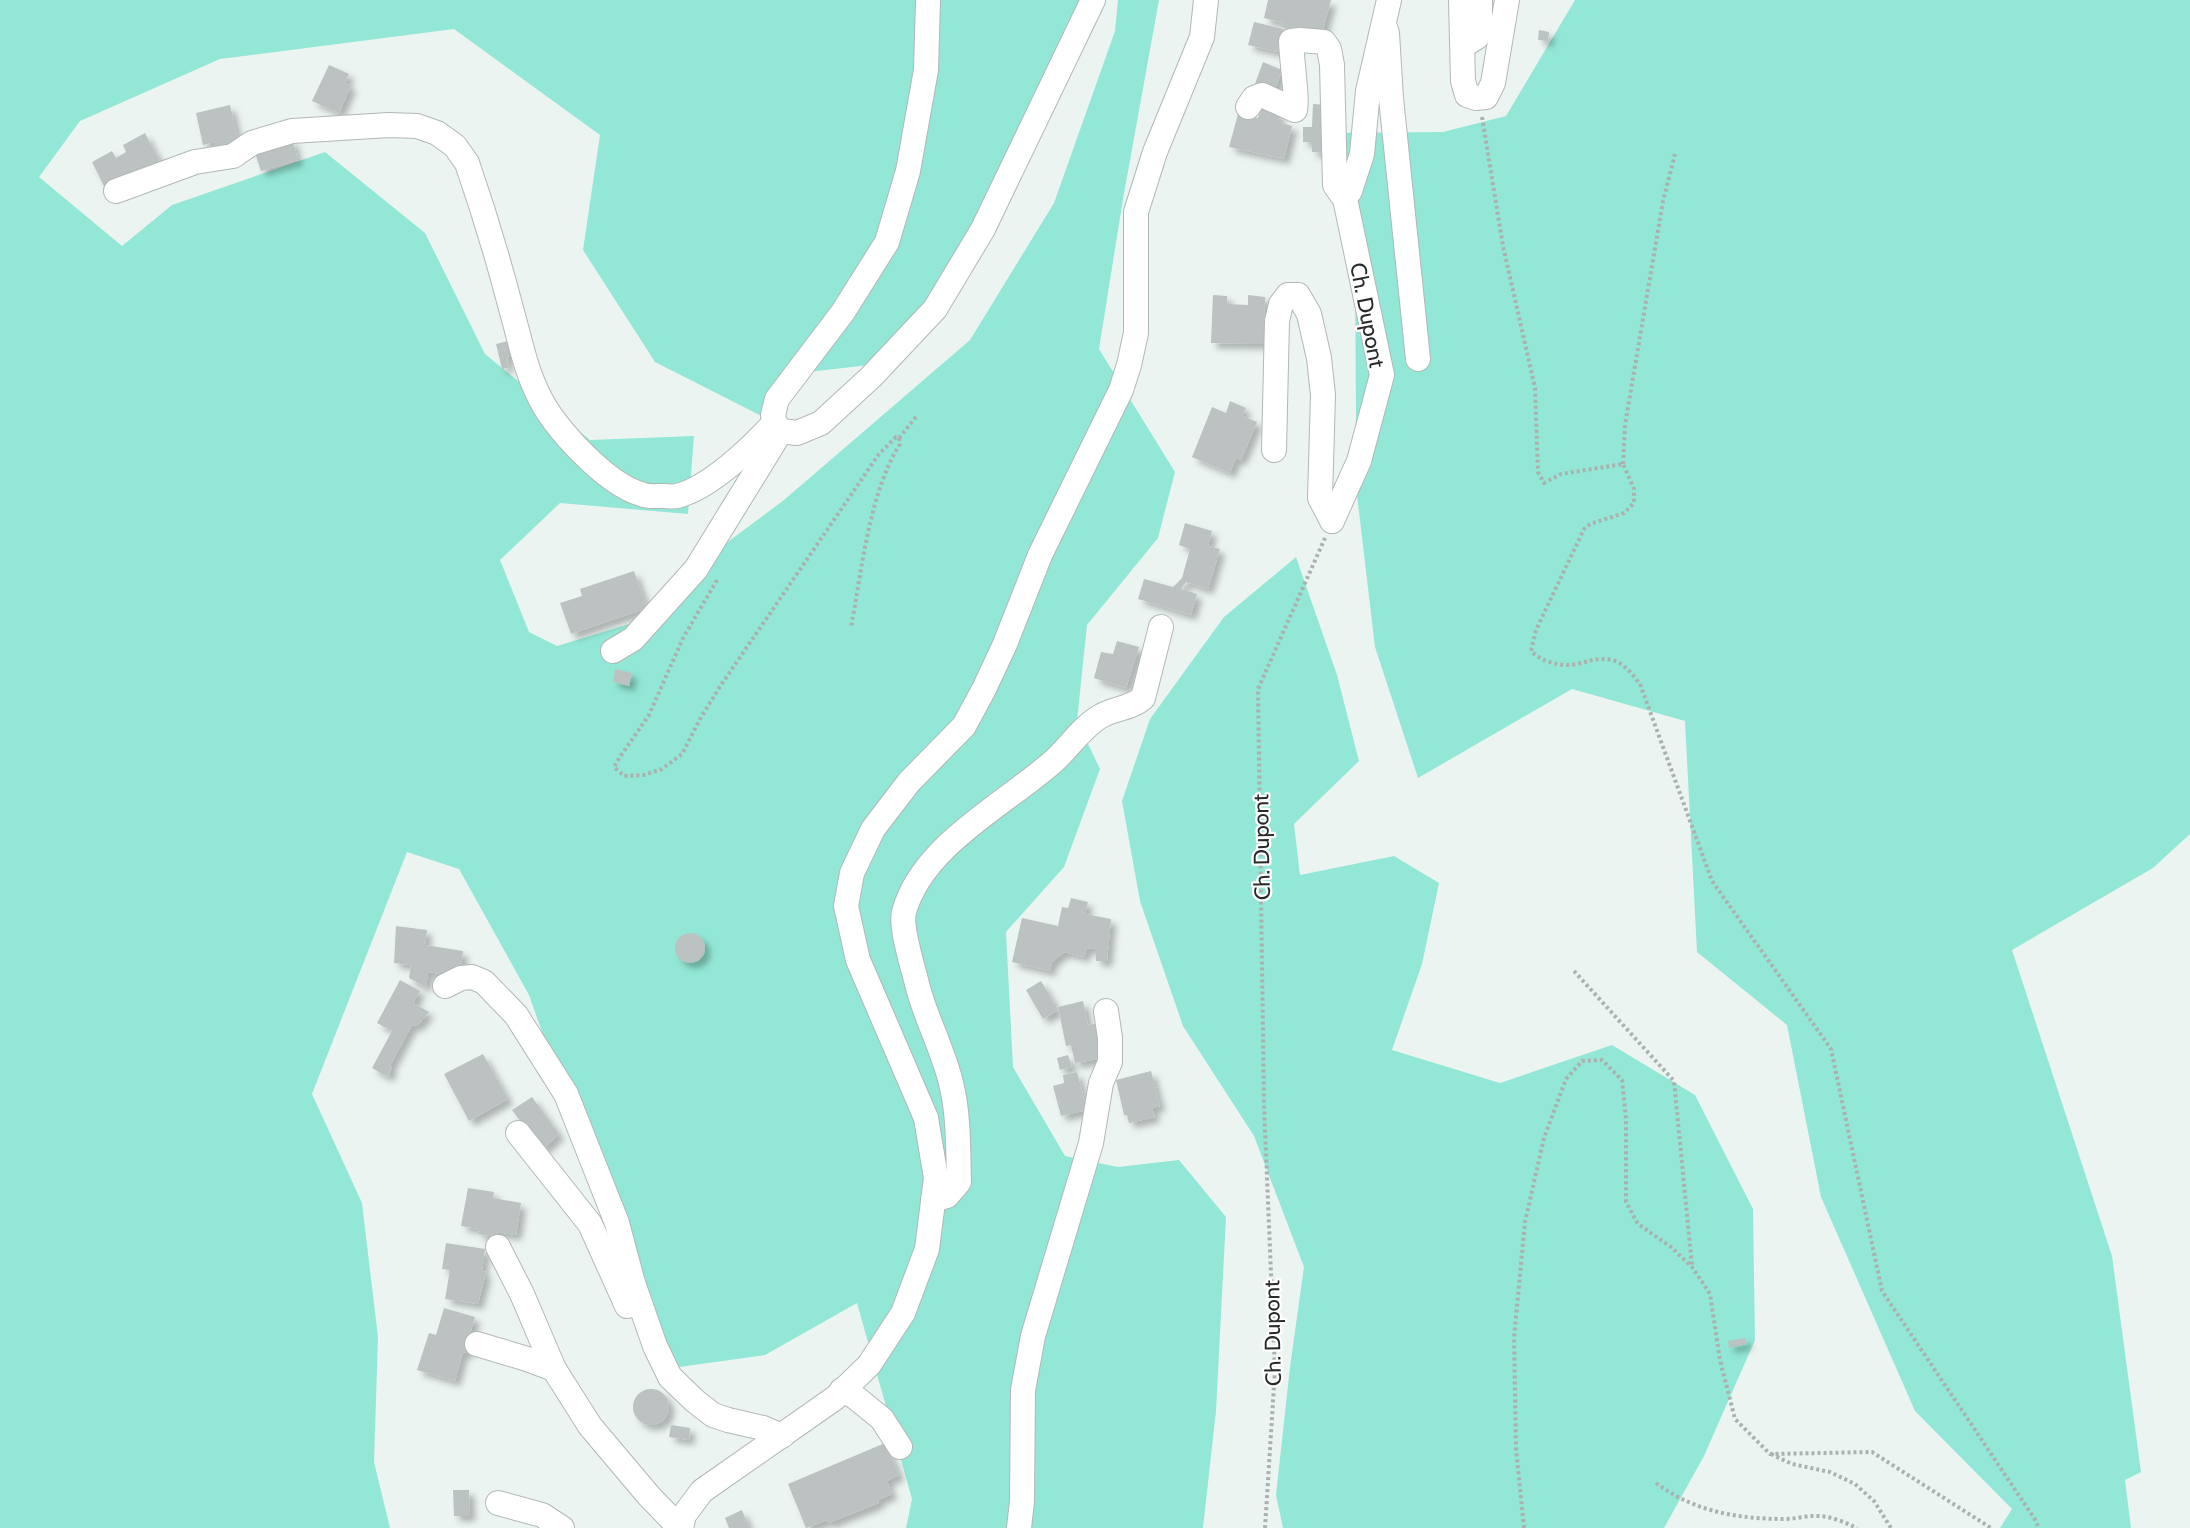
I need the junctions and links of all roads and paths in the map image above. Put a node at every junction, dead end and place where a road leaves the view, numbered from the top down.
1 (928, 0) edge
2 (1093, 0) edge
3 (1389, 0) edge
4 (1461, 0) edge
5 (1480, 0) edge
6 (1507, 0) edge
7 (1208, 1) edge
8 (1384, 25) junction
9 (1463, 46) junction
10 (1478, 98) junction
11 (1248, 107) dead end
12 (1675, 154) dead end
13 (116, 191) dead end
14 (1344, 194) junction
15 (1419, 359) dead end
16 (916, 417) dead end
17 (778, 427) junction
18 (899, 438) junction
19 (1274, 450) dead end
20 (1623, 464) junction
21 (1332, 521) junction
22 (718, 578) dead end
23 (851, 627) dead end
24 (1161, 627) dead end
25 (613, 651) dead end
26 (1575, 971) dead end
27 (446, 986) dead end
28 (1106, 1011) dead end
29 (518, 1133) dead end
30 (933, 1200) junction
31 (498, 1247) dead end
32 (1692, 1267) junction
33 (477, 1344) dead end
34 (554, 1369) junction
35 (670, 1377) junction
36 (842, 1390) junction
37 (713, 1414) junction
38 (782, 1436) junction
39 (900, 1447) dead end
40 (1770, 1454) junction
41 (753, 1455) junction
42 (1656, 1483) dead end
43 (498, 1503) dead end
44 (562, 1528) edge
45 (680, 1528) edge
46 (1019, 1528) edge
47 (1265, 1528) edge
48 (1524, 1528) edge
49 (1857, 1528) edge
50 (1891, 1528) edge
51 (1991, 1528) edge
52 (2039, 1528) edge

1 - 17 street
2 - 17 street
3 - 8 street
4 - 9 street
5 - 9 street
6 - 10 street
7 - 30 street
8 - 14 street
8 - 15 street
9 - 10 street
10 - 20 path
11 - 14 street, Ch. Dupont
12 - 20 path
13 - 17 street
14 - 21 street, Ch. Dupont
16 - 18 path
17 - 25 street
18 - 22 path
18 - 23 path
19 - 21 street
20 - 52 path
21 - 47 path, Ch. Dupont
24 - 30 street
26 - 32 path
27 - 35 street
28 - 46 street
29 - 35 street
30 - 36 street
31 - 34 street
32 - 40 path
32 - 48 path
33 - 34 street
34 - 45 street
35 - 37 street
36 - 38 street
36 - 39 street
37 - 38 street
37 - 41 street
38 - 41 street
40 - 50 path
40 - 51 path
41 - 45 street
42 - 49 path
43 - 44 street

